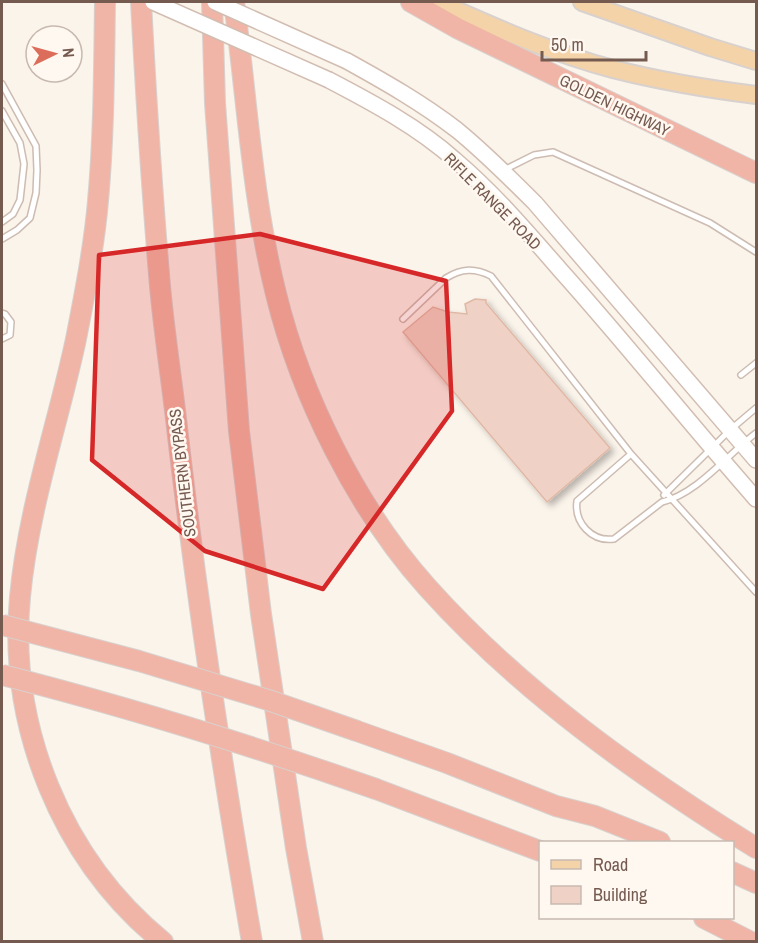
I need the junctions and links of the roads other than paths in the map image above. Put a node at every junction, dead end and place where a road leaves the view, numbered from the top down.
1 (105, 2) edge
2 (141, 2) edge
3 (153, 2) edge
4 (213, 2) edge
5 (234, 2) edge
6 (411, 2) edge
7 (438, 2) edge
8 (582, 2) edge
9 (756, 61) edge
10 (3, 87) edge
11 (756, 95) edge
12 (2, 111) edge
13 (502, 170) junction
14 (756, 173) edge
15 (2, 222) edge
16 (2, 239) edge
17 (756, 252) edge
18 (2, 313) edge
19 (403, 319) dead end
20 (2, 339) edge
21 (756, 363) edge
22 (741, 375) dead end
23 (756, 408) edge
24 (730, 430) junction
25 (756, 433) edge
26 (742, 444) junction
27 (712, 447) junction
28 (630, 454) junction
29 (756, 460) edge
30 (723, 461) junction
31 (664, 493) junction
32 (756, 499) edge
33 (671, 500) junction
34 (662, 502) junction
35 (756, 592) edge
36 (2, 625) edge
37 (2, 675) edge
38 (655, 841) edge
39 (756, 848) edge
40 (539, 851) edge
41 (734, 873) edge
42 (756, 884) edge
43 (706, 919) edge
44 (163, 942) edge
45 (252, 942) edge
46 (313, 942) edge
47 (751, 942) edge

1 - 44 highway
2 - 45 highway, SOUTHERN BYPASS
3 - 27 main road, RIFLE RANGE ROAD, bridge
4 - 13 main road, RIFLE RANGE ROAD, bridge
4 - 46 highway
5 - 39 highway
6 - 14 highway, GOLDEN HIGHWAY
7 - 11 main road
8 - 9 main road
10 - 16 lane
12 - 15 lane
13 - 17 lane
13 - 24 main road, RIFLE RANGE ROAD
18 - 20 lane
19 - 28 lane
21 - 22 lane
23 - 24 lane
24 - 26 main road, RIFLE RANGE ROAD
24 - 27 lane
25 - 26 lane
26 - 29 main road, RIFLE RANGE ROAD
26 - 30 lane
27 - 30 main road, RIFLE RANGE ROAD
27 - 31 lane
28 - 31 lane
28 - 34 lane
30 - 32 main road, RIFLE RANGE ROAD
30 - 33 lane
31 - 33 lane
31 - 34 lane
33 - 34 lane
33 - 35 lane
36 - 38 highway, bridge
37 - 40 highway, bridge
41 - 42 highway
43 - 47 highway

